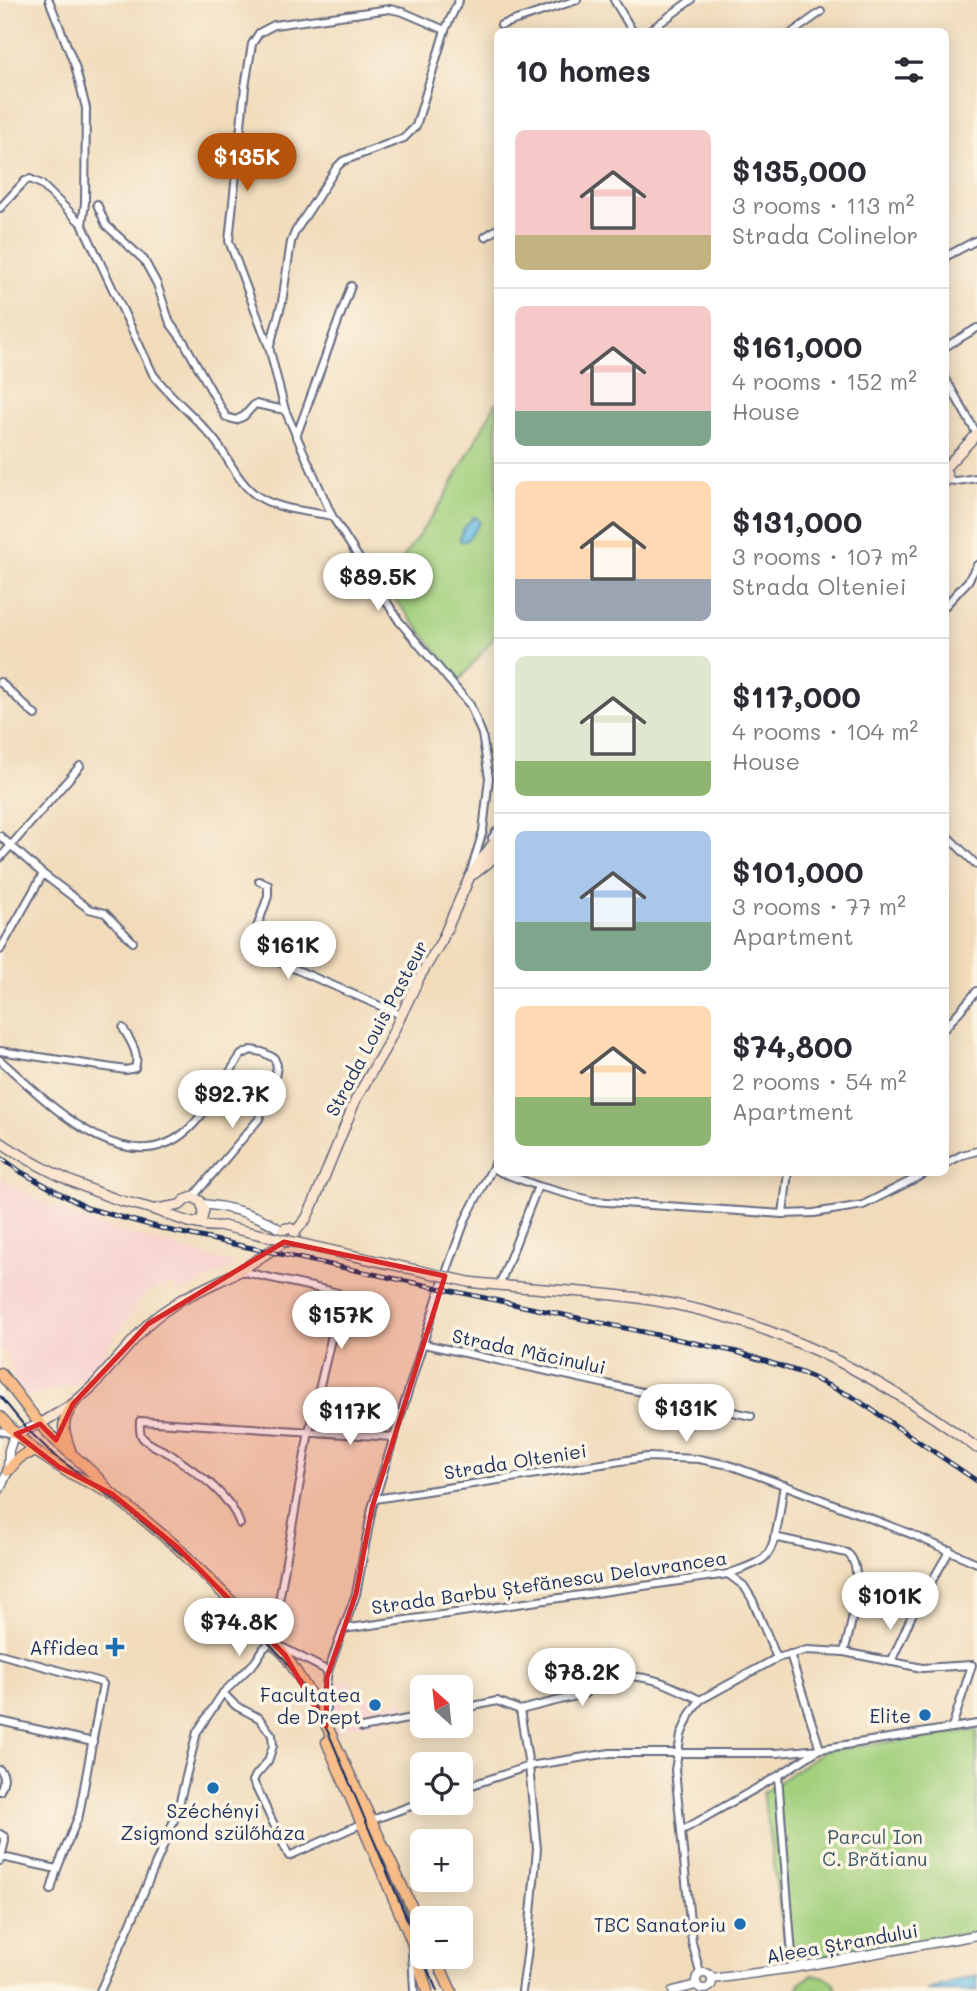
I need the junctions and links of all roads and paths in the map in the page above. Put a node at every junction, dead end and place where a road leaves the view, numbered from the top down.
1 (49, 0) edge
2 (459, 0) edge
3 (577, 0) edge
4 (614, 0) edge
5 (691, 0) edge
6 (821, 12) dead end
7 (501, 25) dead end
8 (631, 28) edge
9 (653, 28) edge
10 (799, 28) edge
11 (445, 30) junction
12 (97, 204) dead end
13 (0, 208) edge
14 (82, 224) junction
15 (494, 231) edge
16 (485, 237) dead end
17 (977, 240) edge
18 (949, 255) edge
19 (351, 286) dead end
20 (977, 328) edge
21 (949, 345) edge
22 (269, 348) junction
23 (949, 385) edge
24 (285, 410) junction
25 (977, 434) edge
26 (296, 437) junction
27 (949, 470) edge
28 (949, 477) edge
29 (977, 478) edge
30 (332, 516) junction
31 (977, 565) edge
32 (949, 602) edge
33 (0, 682) edge
34 (35, 715) dead end
35 (80, 766) dead end
36 (488, 782) junction
37 (494, 785) edge
38 (483, 831) junction
39 (0, 836) edge
40 (494, 836) edge
41 (949, 838) edge
42 (494, 839) edge
43 (10, 845) junction
44 (494, 855) edge
45 (0, 858) edge
46 (977, 865) edge
47 (44, 874) junction
48 (470, 876) junction
49 (259, 881) dead end
50 (133, 942) dead end
51 (0, 950) edge
52 (977, 991) edge
53 (401, 1015) junction
54 (949, 1023) edge
55 (123, 1028) dead end
56 (0, 1051) edge
57 (0, 1060) edge
58 (0, 1142) edge
59 (977, 1151) edge
60 (949, 1162) edge
61 (494, 1174) edge
62 (510, 1176) edge
63 (788, 1176) edge
64 (920, 1176) edge
65 (538, 1186) junction
66 (193, 1197) junction
67 (180, 1205) junction
68 (151, 1209) junction
69 (203, 1211) junction
70 (783, 1214) junction
71 (182, 1220) junction
72 (196, 1223) junction
73 (223, 1226) junction
74 (282, 1231) junction
75 (295, 1231) junction
76 (284, 1242) junction
77 (240, 1271) junction
78 (499, 1286) junction
79 (424, 1344) junction
80 (0, 1373) edge
81 (73, 1404) junction
82 (751, 1416) dead end
83 (0, 1417) edge
84 (40, 1423) junction
85 (0, 1431) edge
86 (309, 1431) junction
87 (16, 1434) junction
88 (393, 1437) junction
89 (977, 1448) edge
90 (37, 1452) junction
91 (72, 1454) junction
92 (8, 1471) junction
93 (784, 1485) junction
94 (0, 1489) edge
95 (112, 1494) junction
96 (375, 1499) junction
97 (240, 1524) dead end
98 (774, 1537) junction
99 (950, 1550) junction
100 (977, 1563) edge
101 (728, 1574) junction
102 (925, 1593) dead end
103 (913, 1614) dead end
104 (343, 1629) junction
105 (271, 1641) junction
106 (281, 1652) junction
107 (844, 1652) junction
108 (0, 1654) edge
109 (790, 1654) junction
110 (777, 1658) junction
111 (891, 1662) junction
112 (328, 1671) junction
113 (223, 1693) junction
114 (700, 1700) junction
115 (473, 1706) edge
116 (520, 1710) junction
117 (410, 1718) edge
118 (0, 1721) edge
119 (977, 1724) edge
120 (326, 1726) junction
121 (952, 1727) junction
122 (362, 1728) dead end
123 (93, 1742) junction
124 (820, 1749) junction
125 (677, 1753) junction
126 (529, 1766) junction
127 (0, 1770) edge
128 (778, 1776) junction
129 (473, 1785) edge
130 (0, 1791) edge
131 (410, 1806) edge
132 (367, 1822) junction
133 (681, 1831) junction
134 (0, 1834) edge
135 (1, 1859) edge
136 (57, 1869) junction
137 (51, 1890) dead end
138 (410, 1906) edge
139 (977, 1935) edge
140 (410, 1936) edge
141 (793, 1968) junction
142 (413, 1969) edge
143 (421, 1969) edge
144 (441, 1969) edge
145 (700, 1973) junction
146 (712, 1979) junction
147 (696, 1985) junction
148 (100, 1991) edge
149 (414, 1991) edge
150 (428, 1991) edge
151 (451, 1991) edge
152 (522, 1991) edge
153 (673, 1991) edge

1 - 14 street
2 - 11 street
3 - 7 street
4 - 8 street
5 - 9 street
6 - 10 street
11 - 22 street
11 - 22 street
12 - 24 street
13 - 14 street
14 - 30 street
15 - 16 street
17 - 18 street
19 - 26 street
20 - 21 street
22 - 24 street
23 - 25 street
24 - 26 street
25 - 27 main road
26 - 30 street
28 - 29 street
30 - 36 street
31 - 32 street
33 - 34 street
35 - 43 street
36 - 37 street
36 - 38 street
38 - 40 street
38 - 48 street
39 - 43 street
41 - 46 street
42 - 48 main road, Strada Louis Pasteur
43 - 45 street
43 - 47 street
44 - 48 main road, Strada Louis Pasteur
47 - 50 street
47 - 51 street
48 - 53 main road, Strada Louis Pasteur
49 - 53 street
52 - 54 street
53 - 75 main road, Strada Louis Pasteur
55 - 56 street
57 - 66 street
58 - 68 main road
59 - 60 street
61 - 79 street
62 - 65 street
63 - 70 street
64 - 70 street
65 - 70 street
65 - 78 street
66 - 67 main road
66 - 69 main road
67 - 68 main road
67 - 71 main road
68 - 71 main road
69 - 72 main road
69 - 73 main road
69 - 74 street
71 - 72 main road
72 - 73 main road
73 - 78 main road, bridge
74 - 75 main road
74 - 76 main road
75 - 76 main road
76 - 77 main road
77 - 81 main road
77 - 86 street
78 - 89 main road
79 - 82 street, Strada Măcinului
79 - 88 street
80 - 84 main road
81 - 84 main road
81 - 91 main road
83 - 87 main road
84 - 87 street
84 - 91 main road
85 - 87 street
86 - 88 street
86 - 97 street
86 - 105 street
87 - 90 main road
87 - 92 street
88 - 96 street
90 - 92 main road
90 - 95 main road
91 - 95 main road
92 - 94 street
93 - 96 street, Strada Olteniei
93 - 98 street, Strada Barbu Ștefănescu Delavrancea
93 - 99 street, Strada Olteniei
95 - 105 main road
96 - 104 street
98 - 101 street, Strada Barbu Ștefănescu Delavrancea
98 - 107 street
99 - 100 street, Strada Olteniei
99 - 102 street
101 - 104 street, Strada Barbu Ștefănescu Delavrancea
101 - 110 street
103 - 111 street
104 - 112 street
105 - 106 main road
105 - 112 street
105 - 113 street
106 - 120 main road
106 - 132 main road
107 - 109 street
107 - 111 street
108 - 123 street
109 - 110 street
109 - 124 street
110 - 114 street
111 - 121 street
112 - 120 street
113 - 132 street
113 - 148 street
114 - 116 street
114 - 125 street
115 - 116 street
116 - 126 street
117 - 122 street
118 - 123 street
119 - 121 street
120 - 132 main road
121 - 124 street
123 - 136 street
124 - 125 street
124 - 128 street
125 - 126 street
125 - 133 street
126 - 129 street
126 - 152 street
127 - 130 street
128 - 133 street
128 - 141 street
131 - 132 street
132 - 138 main road
132 - 140 main road
133 - 145 street
134 - 135 street
135 - 136 street
136 - 137 street
139 - 141 street, Aleea Ștrandului
141 - 146 street, Aleea Ștrandului
142 - 149 street
143 - 150 main road
144 - 151 main road
145 - 146 street
145 - 147 street
146 - 147 street
147 - 153 street

